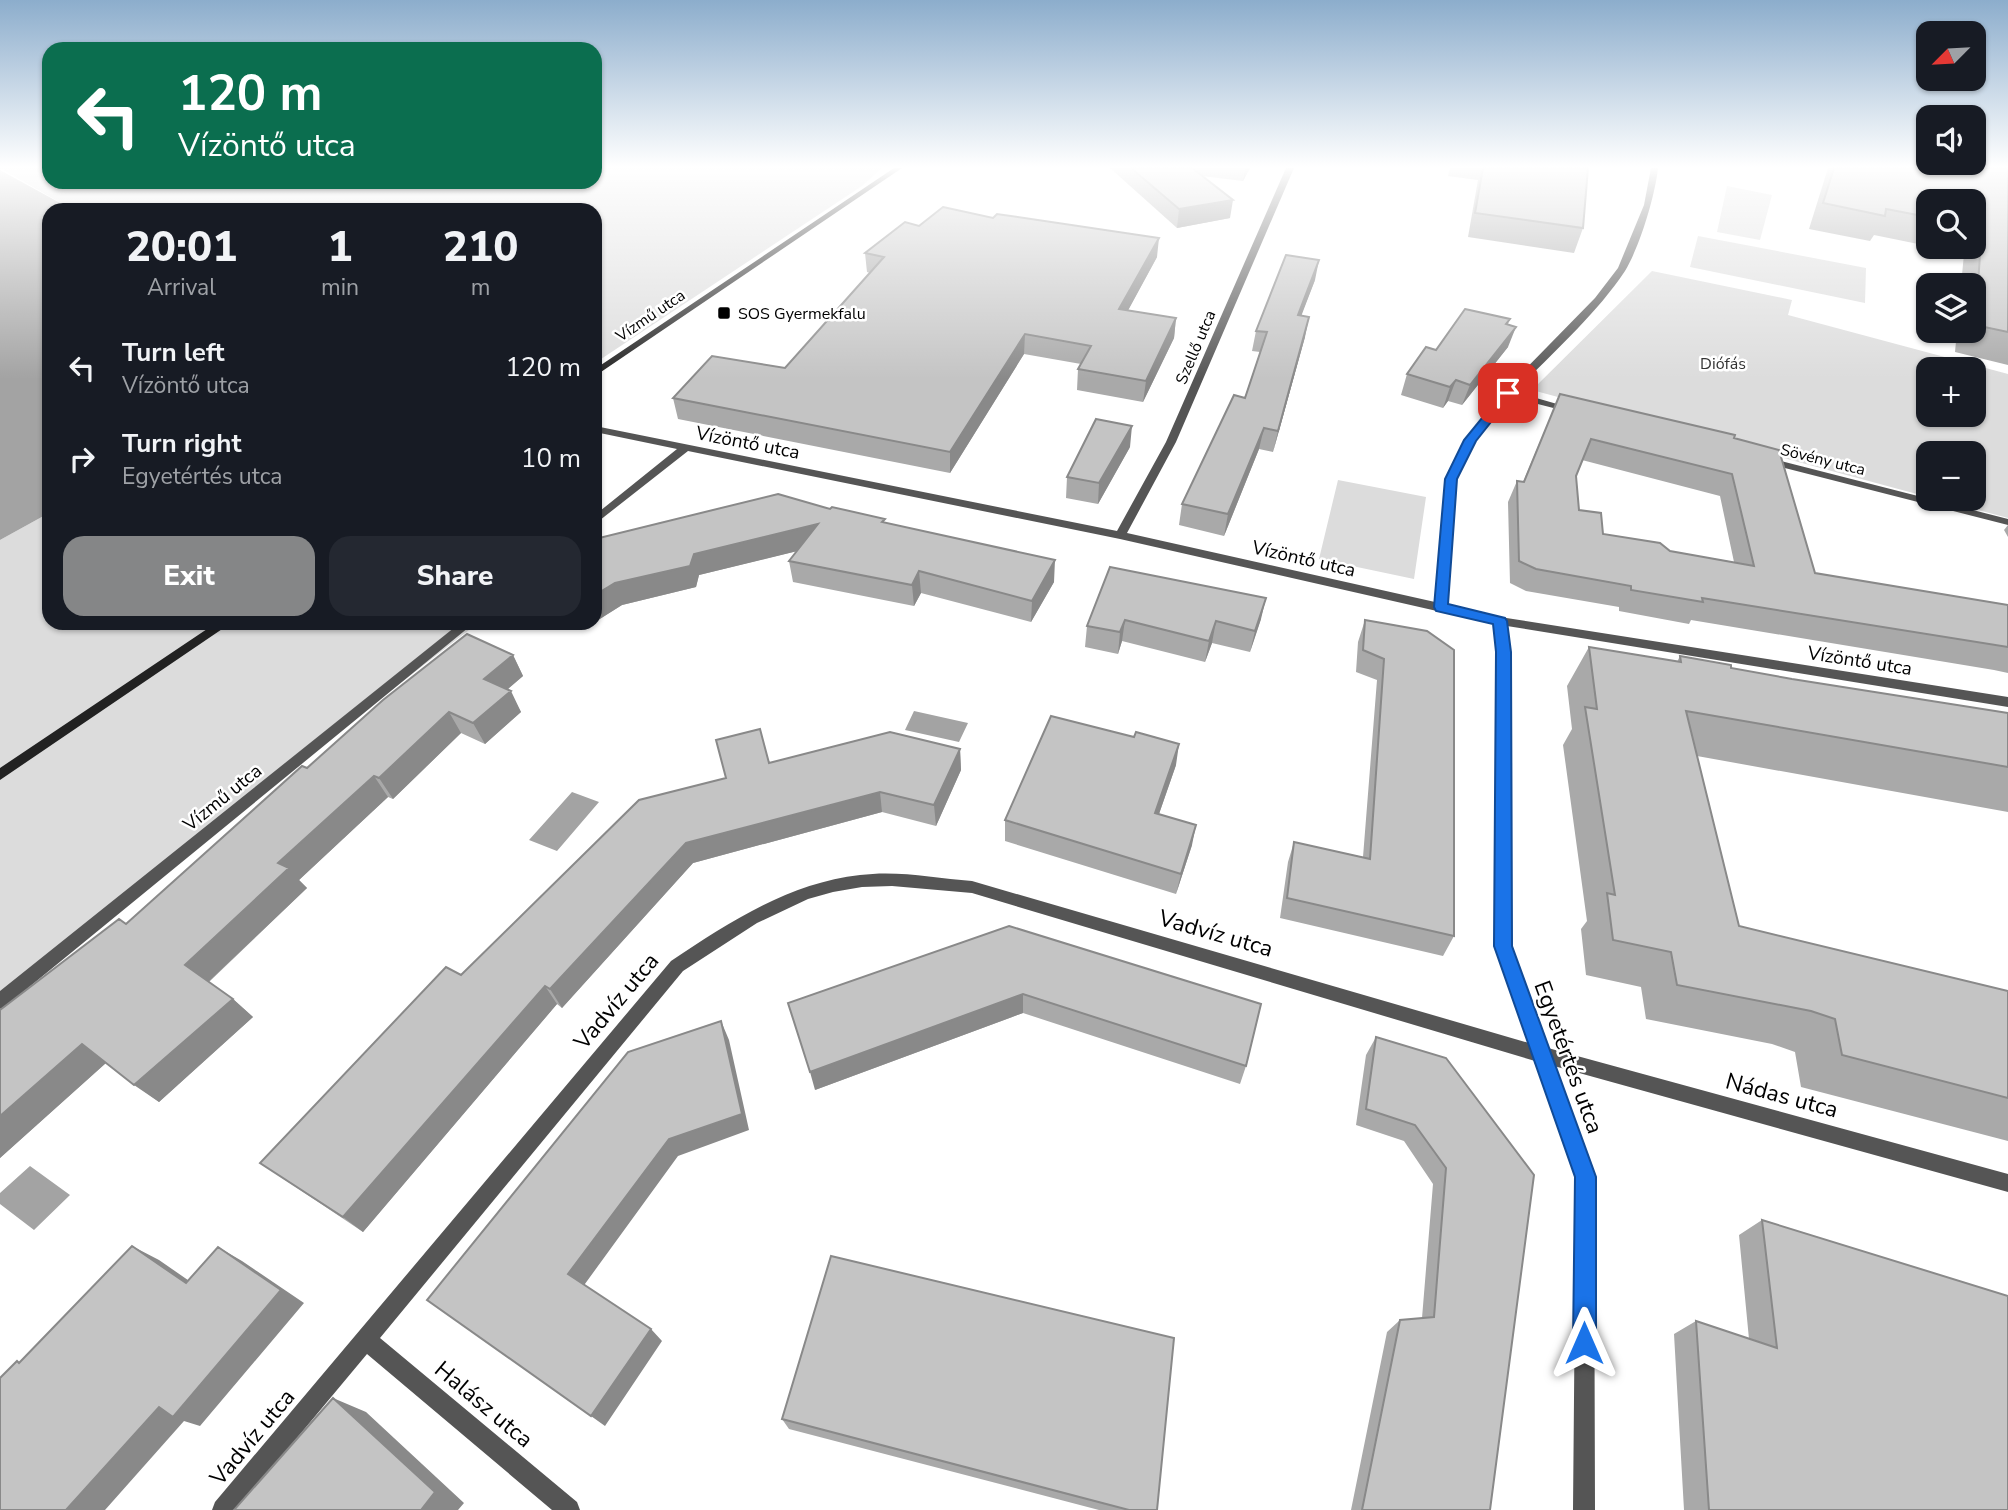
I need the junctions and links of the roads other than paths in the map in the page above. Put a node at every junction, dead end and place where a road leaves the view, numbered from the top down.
1 (794, 238) edge
2 (1259, 238) edge
3 (1634, 238) edge
4 (602, 368) edge
5 (1508, 393) junction
6 (1589, 414) edge
7 (602, 430) edge
8 (686, 447) junction
9 (1750, 456) edge
10 (602, 515) edge
11 (2008, 523) edge
12 (1121, 535) junction
13 (1441, 607) junction
14 (1500, 621) junction
15 (215, 630) edge
16 (459, 630) edge
17 (2008, 702) edge
18 (0, 775) edge
19 (0, 1001) edge
20 (1543, 1055) junction
21 (2008, 1183) edge
22 (365, 1339) junction
23 (223, 1510) edge
24 (569, 1510) edge
25 (1584, 1510) edge

1 - 4 main road, Vízmű utca
2 - 12 street, Szellő utca
3 - 5 street
5 - 6 street
5 - 13 street
7 - 8 street, Vízöntő utca
8 - 10 street
8 - 12 street, Vízöntő utca
9 - 11 street, Sövény utca
12 - 13 street, Vízöntő utca
13 - 14 street, Vízöntő utca
14 - 17 street, Vízöntő utca
14 - 20 street, Egyetértés utca
15 - 18 main road
16 - 19 street, Vízmű utca
20 - 21 street, Nádas utca
20 - 22 street, Vadvíz utca
20 - 25 street, Egyetértés utca
22 - 23 street, Vadvíz utca
22 - 24 street, Halász utca

